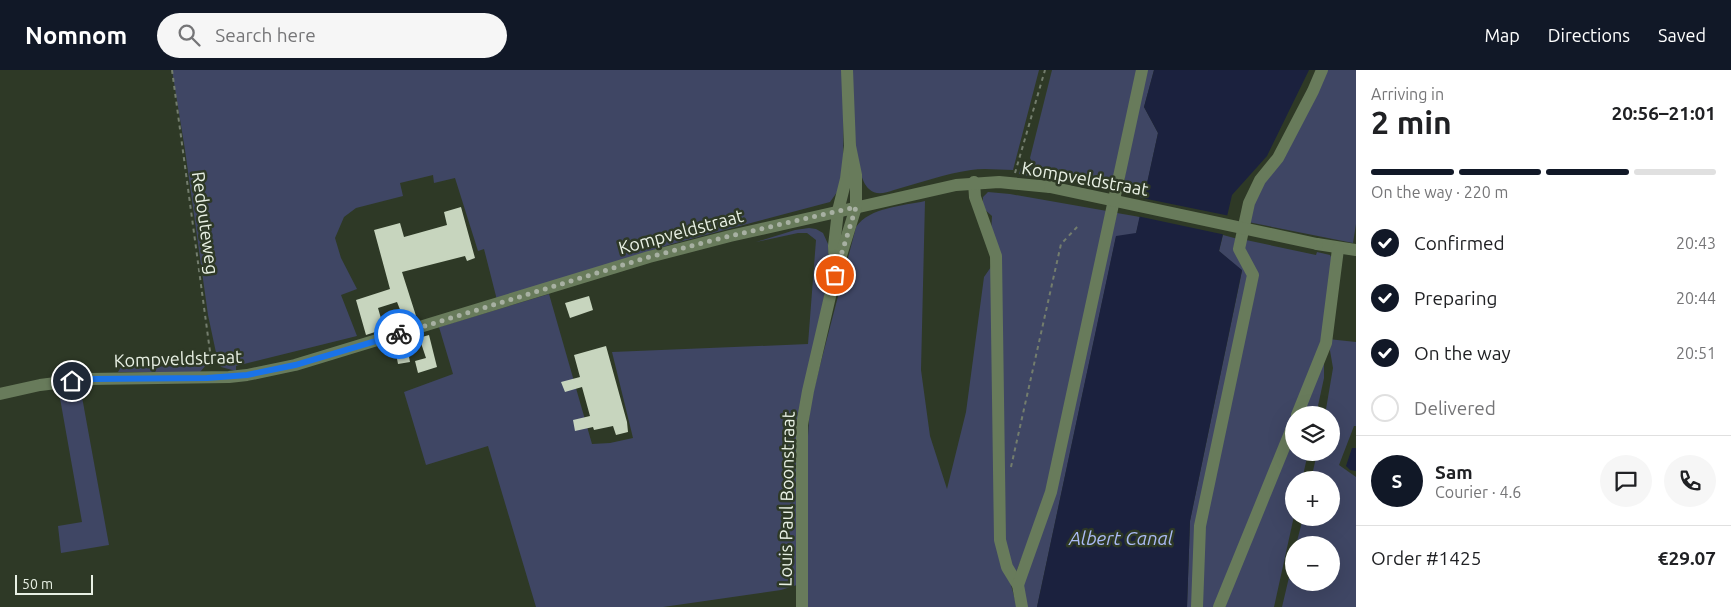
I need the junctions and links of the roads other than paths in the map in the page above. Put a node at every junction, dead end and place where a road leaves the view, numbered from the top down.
1 (847, 70) edge
2 (1142, 70) edge
3 (1322, 70) edge
4 (850, 146) junction
5 (974, 182) junction
6 (856, 207) junction
7 (838, 211) junction
8 (1338, 249) junction
9 (1356, 250) edge
10 (835, 275) junction
11 (0, 394) edge
12 (1301, 406) edge
13 (1285, 445) edge
14 (1018, 585) junction
15 (802, 607) edge
16 (1022, 607) edge
17 (1197, 607) edge
18 (1219, 607) edge

1 - 4 street
2 - 14 street
3 - 17 street
4 - 6 street, Louis Paul Boonstraat
4 - 7 street, Louis Paul Boonstraat
5 - 6 street, Kompveldstraat
5 - 8 street, Kompveldstraat, bridge
5 - 14 street
6 - 7 street, Kompveldstraat
6 - 10 street, Louis Paul Boonstraat
7 - 10 street, Louis Paul Boonstraat
7 - 11 street, Kompveldstraat
8 - 9 street, Kompveldstraat
8 - 12 street
10 - 15 street, Louis Paul Boonstraat
13 - 18 street
14 - 16 street

